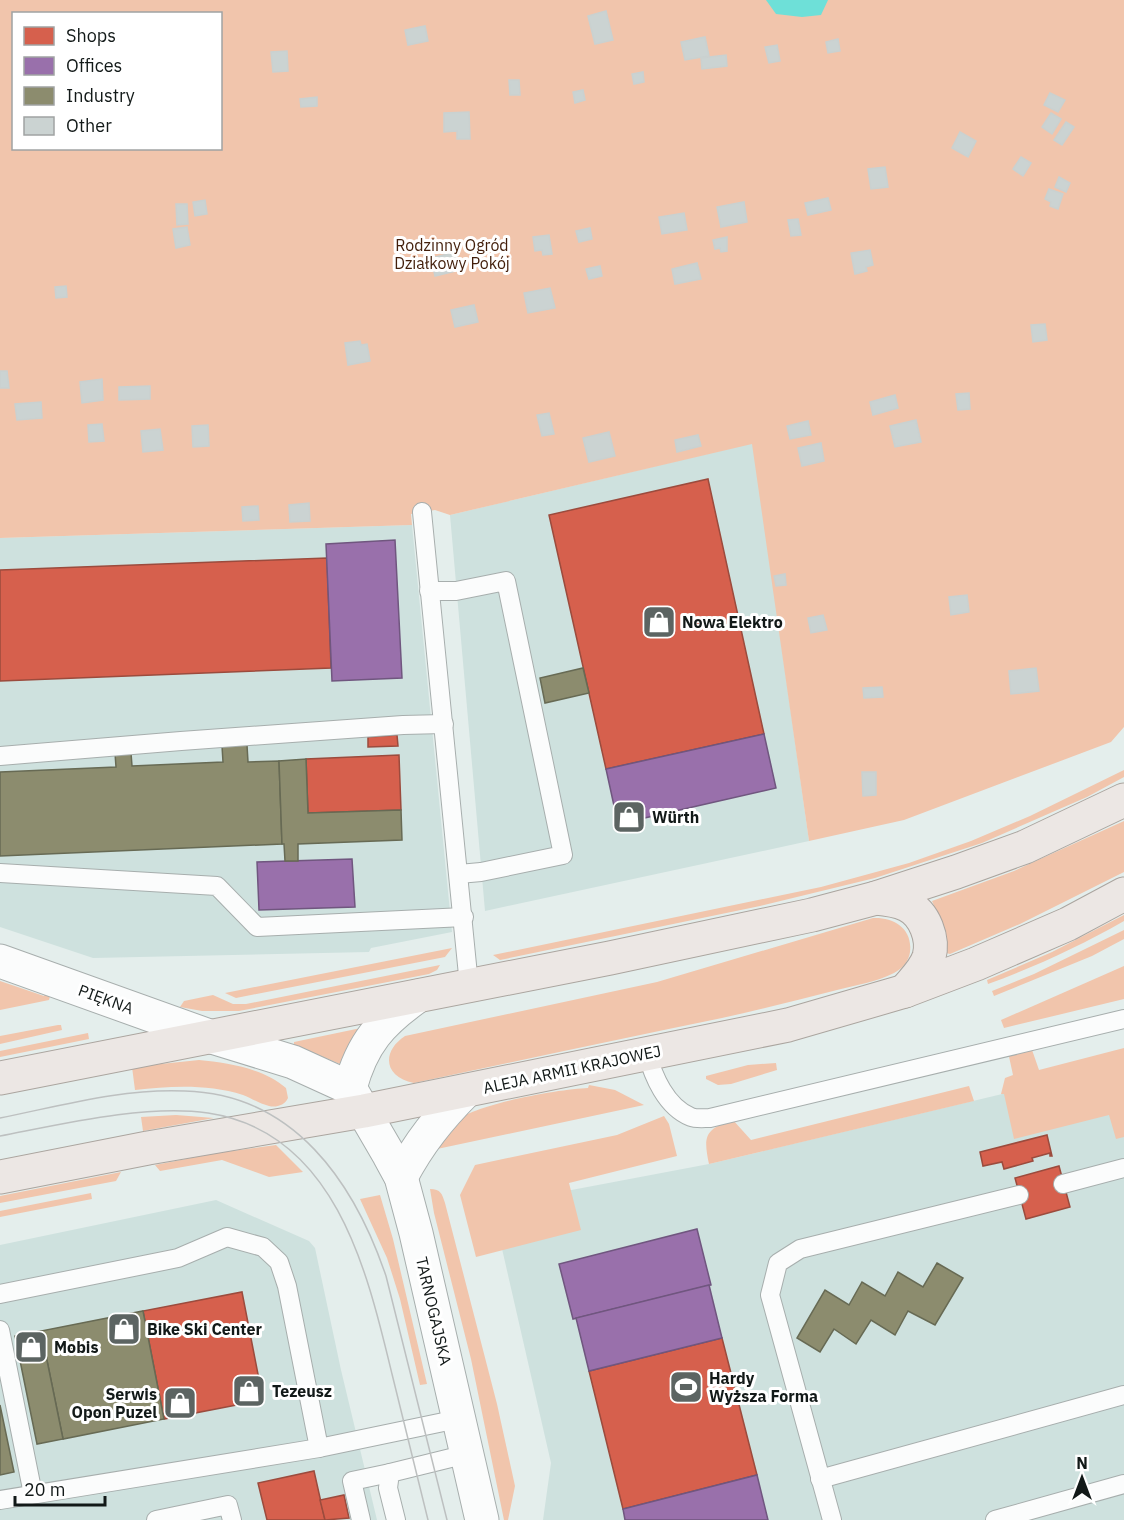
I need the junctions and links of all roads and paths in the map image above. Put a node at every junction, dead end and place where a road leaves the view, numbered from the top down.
1 (422, 512) dead end
2 (429, 591) junction
3 (444, 724) junction
4 (0, 756) edge
5 (1124, 800) edge
6 (0, 873) edge
7 (459, 874) junction
8 (1124, 894) edge
9 (876, 898) junction
10 (464, 917) junction
11 (0, 961) edge
12 (469, 985) junction
13 (905, 992) junction
14 (418, 996) junction
15 (1124, 1019) edge
16 (212, 1037) junction
17 (647, 1053) junction
18 (0, 1078) edge
19 (466, 1091) junction
20 (357, 1099) junction
21 (1124, 1168) edge
22 (0, 1177) edge
23 (401, 1177) junction
24 (1063, 1184) dead end
25 (1019, 1195) dead end
26 (0, 1294) edge
27 (0, 1330) edge
28 (1124, 1395) edge
29 (458, 1419) junction
30 (319, 1448) junction
31 (467, 1454) junction
32 (390, 1473) junction
33 (820, 1479) junction
34 (1124, 1484) edge
35 (33, 1494) junction
36 (0, 1500) edge
37 (156, 1520) edge
38 (232, 1520) edge
39 (361, 1520) edge
40 (396, 1520) edge
41 (482, 1520) edge
42 (832, 1520) edge
43 (995, 1520) edge

1 - 2 lane
2 - 3 lane
2 - 7 lane
3 - 4 lane
3 - 7 lane
5 - 9 main road
6 - 10 lane
7 - 10 lane
8 - 13 main road, ALEJA ARMII KRAJOWEJ
9 - 12 main road
9 - 13 main road
10 - 12 lane
11 - 16 street, PIĘKNA
12 - 14 main road
13 - 17 main road, ALEJA ARMII KRAJOWEJ
14 - 16 main road
14 - 20 street
15 - 17 lane
16 - 18 main road
16 - 20 street, PIĘKNA
17 - 19 main road, ALEJA ARMII KRAJOWEJ
19 - 20 main road, ALEJA ARMII KRAJOWEJ
19 - 23 street
20 - 22 main road, ALEJA ARMII KRAJOWEJ
20 - 23 street, TARNOGAJSKA
21 - 24 lane
23 - 29 street, TARNOGAJSKA
25 - 33 lane
26 - 30 lane
27 - 35 lane
28 - 33 lane
29 - 30 lane
29 - 31 street, TARNOGAJSKA
30 - 35 lane
31 - 32 lane
31 - 41 street, TARNOGAJSKA
32 - 39 lane
32 - 40 lane
33 - 42 lane
34 - 43 lane
35 - 36 lane
37 - 38 lane

